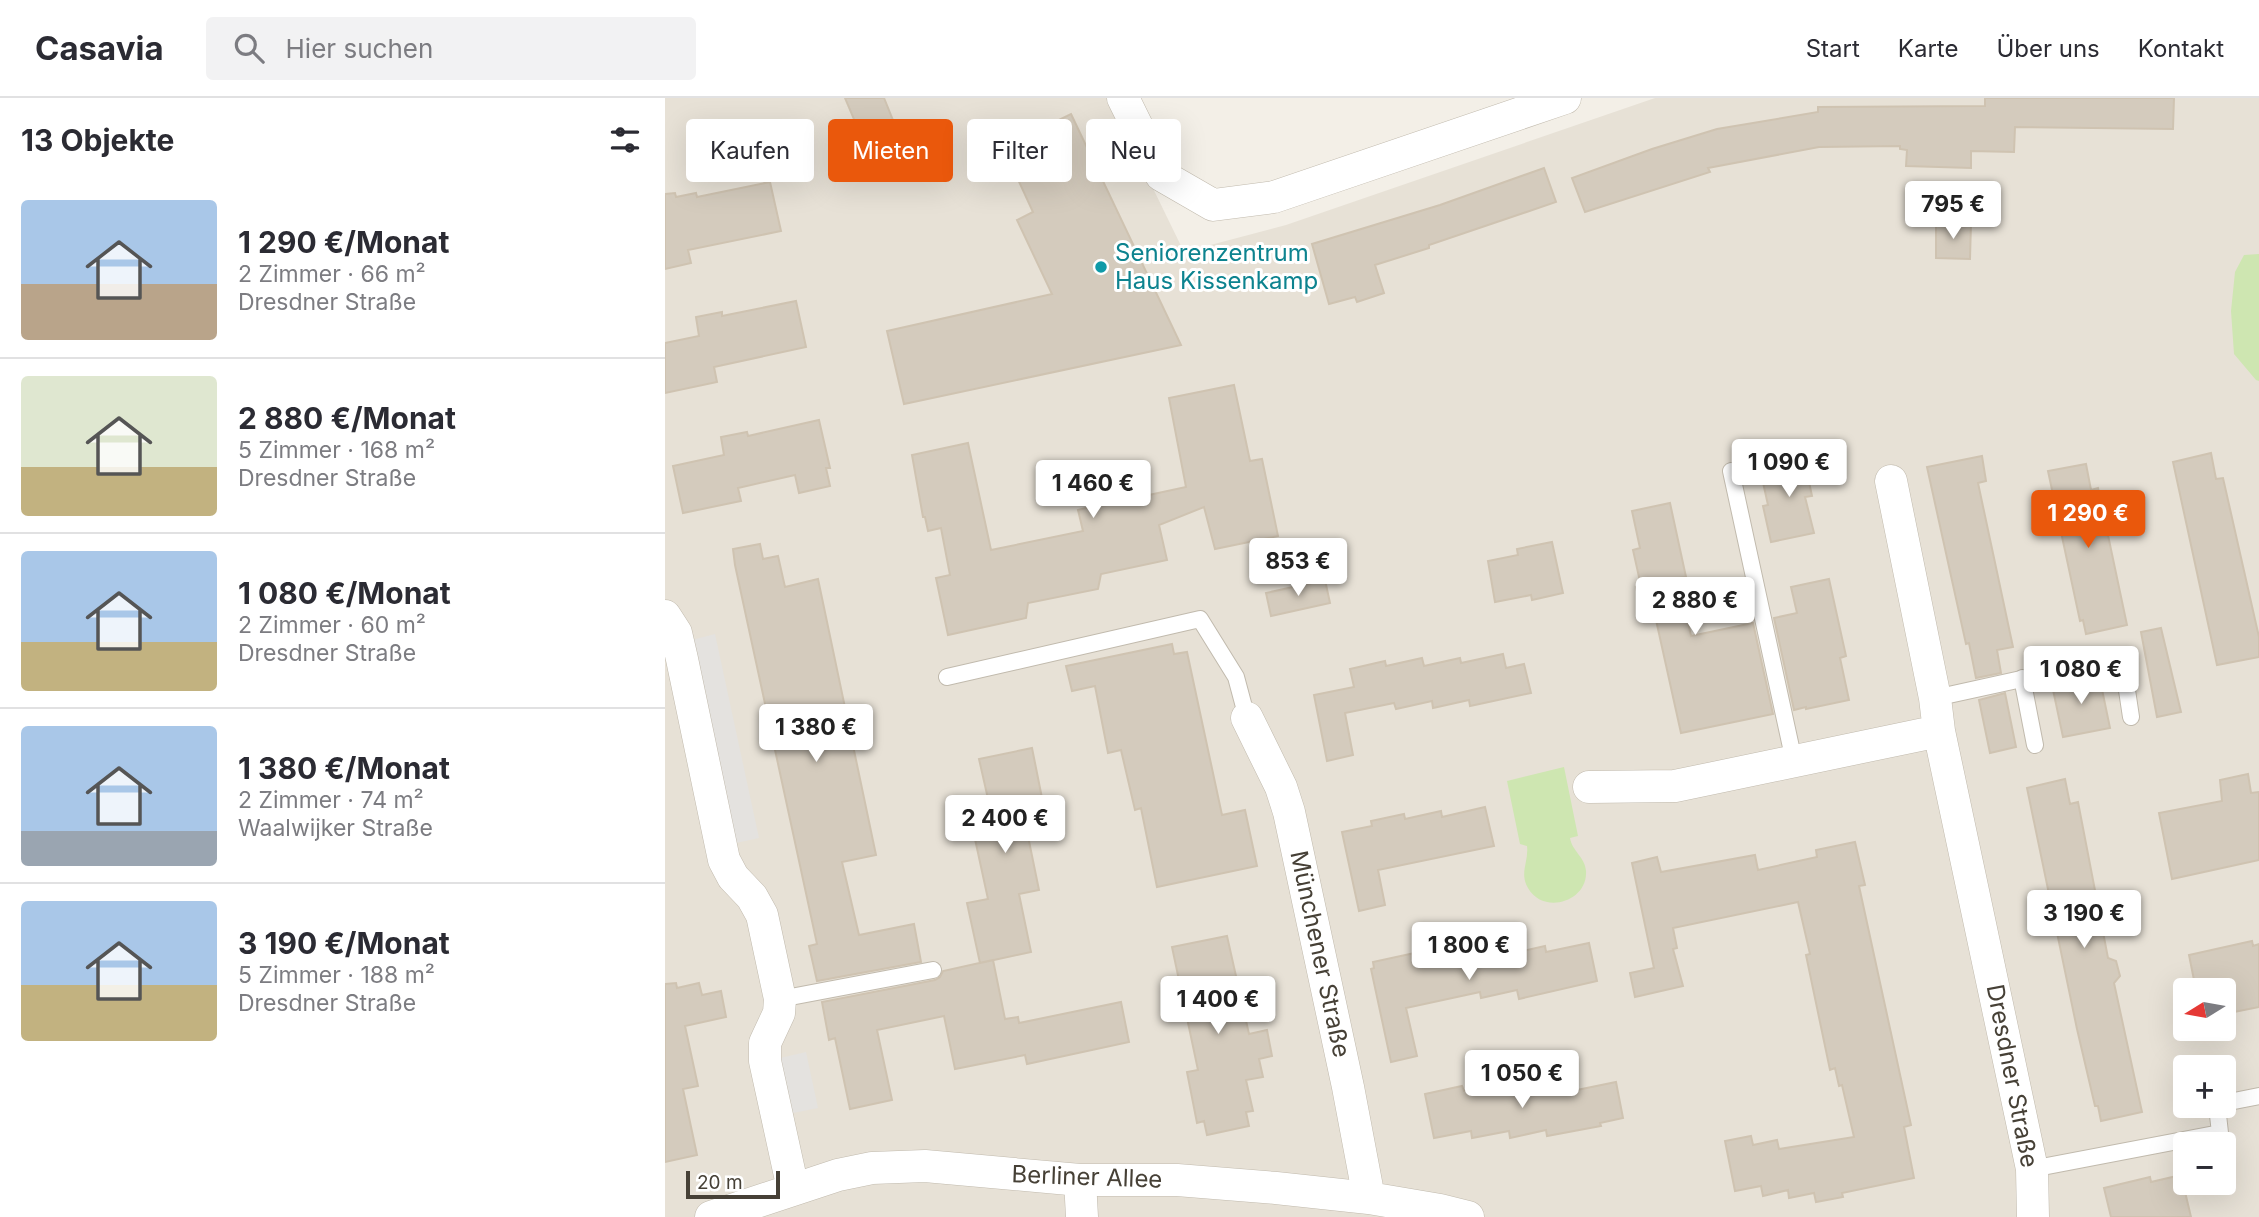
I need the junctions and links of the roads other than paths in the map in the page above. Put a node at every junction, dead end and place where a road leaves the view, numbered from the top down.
1 (1123, 98) edge
2 (1566, 98) edge
3 (1731, 471) dead end
4 (1891, 481) dead end
5 (665, 616) edge
6 (947, 677) dead end
7 (2022, 678) junction
8 (1935, 698) junction
9 (2131, 717) dead end
10 (1247, 719) joint
11 (1939, 731) junction
12 (2035, 745) dead end
13 (1794, 761) junction
14 (1589, 787) dead end
15 (933, 970) dead end
16 (780, 999) junction
17 (2259, 1096) edge
18 (2236, 1101) edge
19 (2218, 1118) edge
20 (2032, 1169) junction
21 (1080, 1180) junction
22 (793, 1189) junction
23 (1369, 1198) junction
24 (711, 1217) edge
25 (1082, 1217) edge
26 (1468, 1217) edge
27 (2033, 1217) edge

1 - 2 street
3 - 13 lane
4 - 8 street, Dresdner Straße
5 - 16 street
6 - 10 lane
7 - 8 lane
7 - 9 lane
7 - 12 lane
8 - 11 street, Dresdner Straße
10 - 23 street, Münchener Straße
11 - 13 street
11 - 20 street, Dresdner Straße
13 - 14 street
15 - 16 lane
16 - 22 street
17 - 18 lane
19 - 20 lane
20 - 27 street, Dresdner Straße
21 - 22 street, Berliner Allee
21 - 23 street, Berliner Allee
21 - 25 street
22 - 24 street, Berliner Allee
23 - 26 street, Berliner Allee

